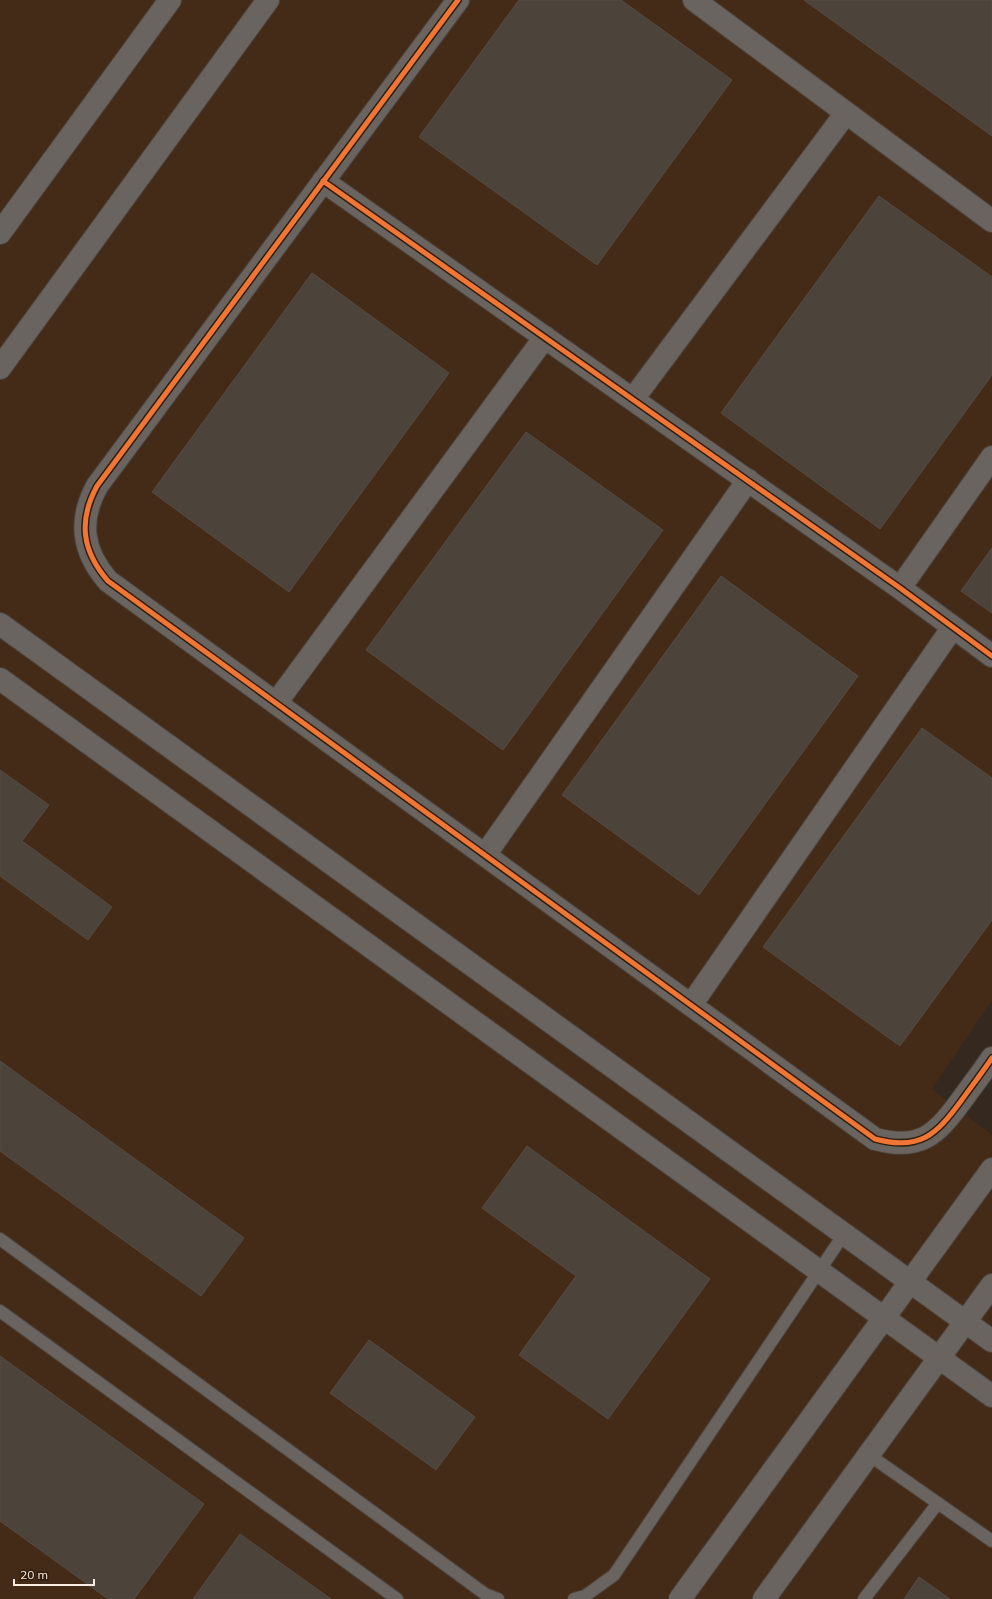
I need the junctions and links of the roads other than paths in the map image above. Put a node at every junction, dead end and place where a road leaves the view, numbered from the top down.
1 (170, 0) edge
2 (268, 0) edge
3 (458, 0) edge
4 (694, 0) edge
5 (846, 113) junction
6 (323, 181) junction
7 (992, 221) edge
8 (0, 232) edge
9 (545, 337) junction
10 (0, 368) edge
11 (633, 399) junction
12 (992, 457) edge
13 (748, 480) junction
14 (900, 588) junction
15 (954, 627) junction
16 (2, 630) edge
17 (992, 656) edge
18 (0, 679) edge
19 (276, 703) junction
20 (485, 855) junction
21 (691, 1005) junction
22 (992, 1058) edge
23 (992, 1169) edge
24 (844, 1234) junction
25 (0, 1239) edge
26 (819, 1271) junction
27 (910, 1282) junction
28 (992, 1285) edge
29 (0, 1311) edge
30 (884, 1318) junction
31 (965, 1322) junction
32 (992, 1341) edge
33 (939, 1357) junction
34 (992, 1396) edge
35 (868, 1455) junction
36 (938, 1503) junction
37 (992, 1541) edge
38 (397, 1599) edge
39 (498, 1599) edge
40 (574, 1599) edge
41 (680, 1599) edge
42 (764, 1599) edge
43 (864, 1599) edge

1 - 8 street
2 - 10 street
3 - 6 street
4 - 5 street
5 - 7 street
5 - 11 street
6 - 9 street
6 - 19 street
9 - 11 street
9 - 19 street
11 - 13 street
12 - 14 street
13 - 14 street
13 - 20 street
14 - 15 street
15 - 17 street
15 - 21 street
16 - 24 street
18 - 26 street
19 - 20 street
20 - 21 street
21 - 22 street
23 - 27 street
24 - 26 lane
24 - 27 street
25 - 39 lane
26 - 30 street
26 - 40 lane
27 - 30 street
27 - 31 street
28 - 31 street
29 - 38 lane
30 - 33 street
30 - 41 street
31 - 32 street
31 - 33 street
33 - 34 street
33 - 35 street
35 - 36 lane
35 - 42 street
36 - 37 lane
36 - 43 lane

